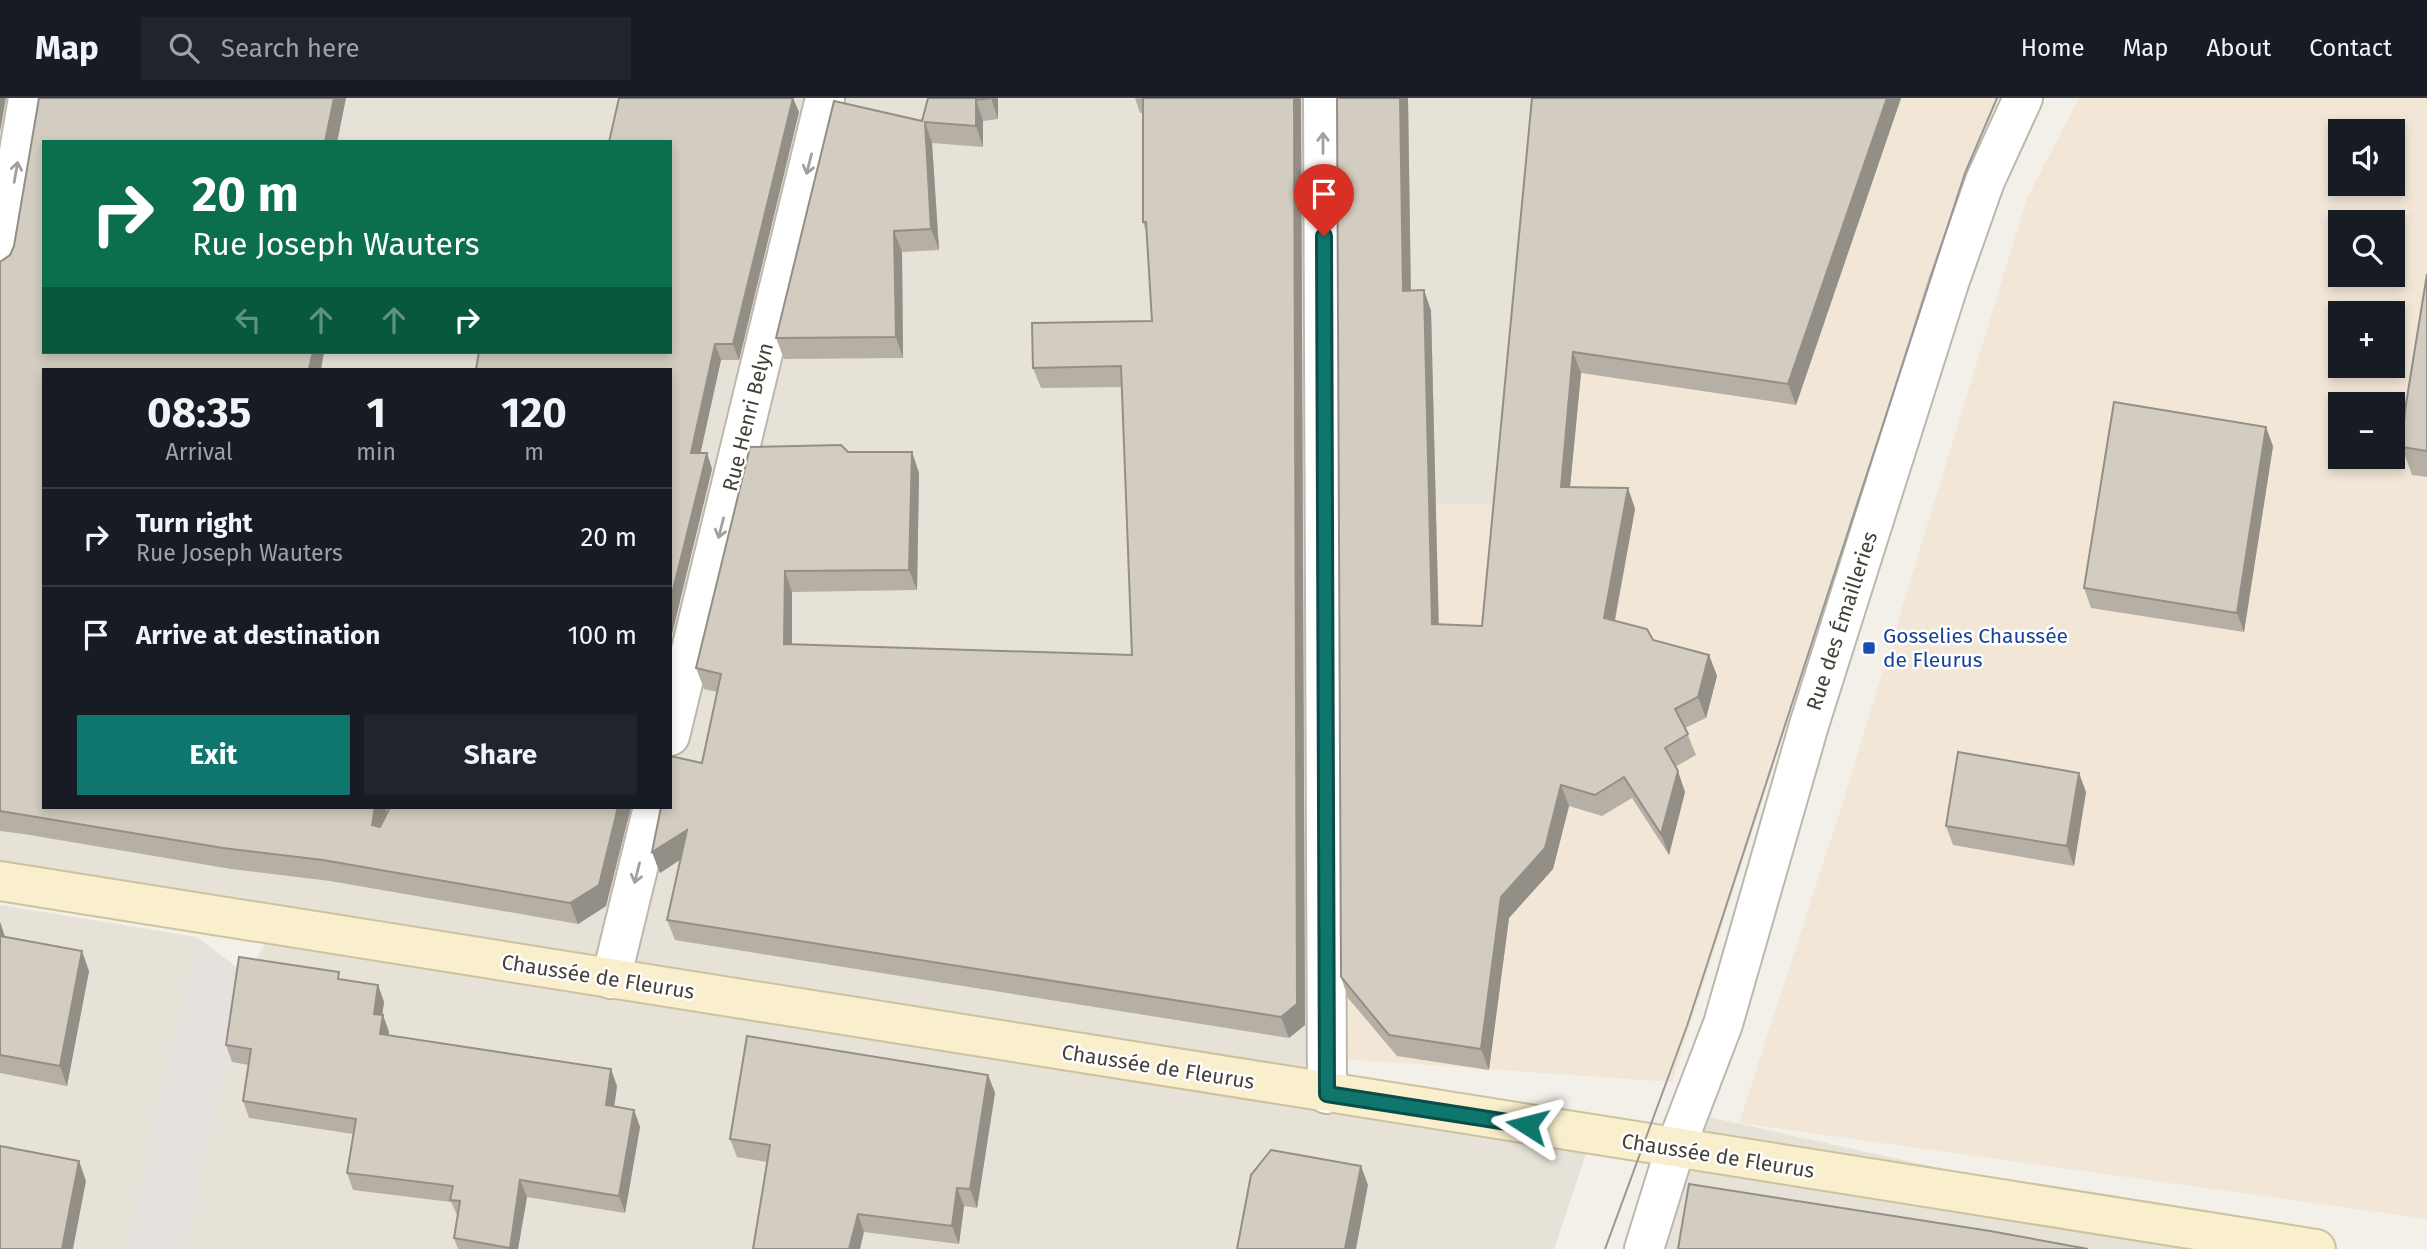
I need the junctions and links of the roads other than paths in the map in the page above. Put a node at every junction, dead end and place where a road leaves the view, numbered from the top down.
1 (28, 98) edge
2 (825, 98) edge
3 (1323, 98) edge
4 (2023, 98) edge
5 (0, 263) edge
6 (672, 728) edge
7 (653, 809) edge
8 (0, 881) edge
9 (611, 979) junction
10 (1327, 1094) junction
11 (1675, 1149) junction
12 (1644, 1249) edge
13 (2316, 1249) edge

5 -> 1 street
2 -> 6 street, Rue Henri Belyn
10 -> 3 street
4 - 11 street, Rue des Émailleries
7 -> 9 street
8 - 9 main road, Chaussée de Fleurus
9 - 10 main road, Chaussée de Fleurus
10 - 11 main road, Chaussée de Fleurus
11 - 12 street, Rue des Émailleries
11 - 13 main road, Chaussée de Fleurus

